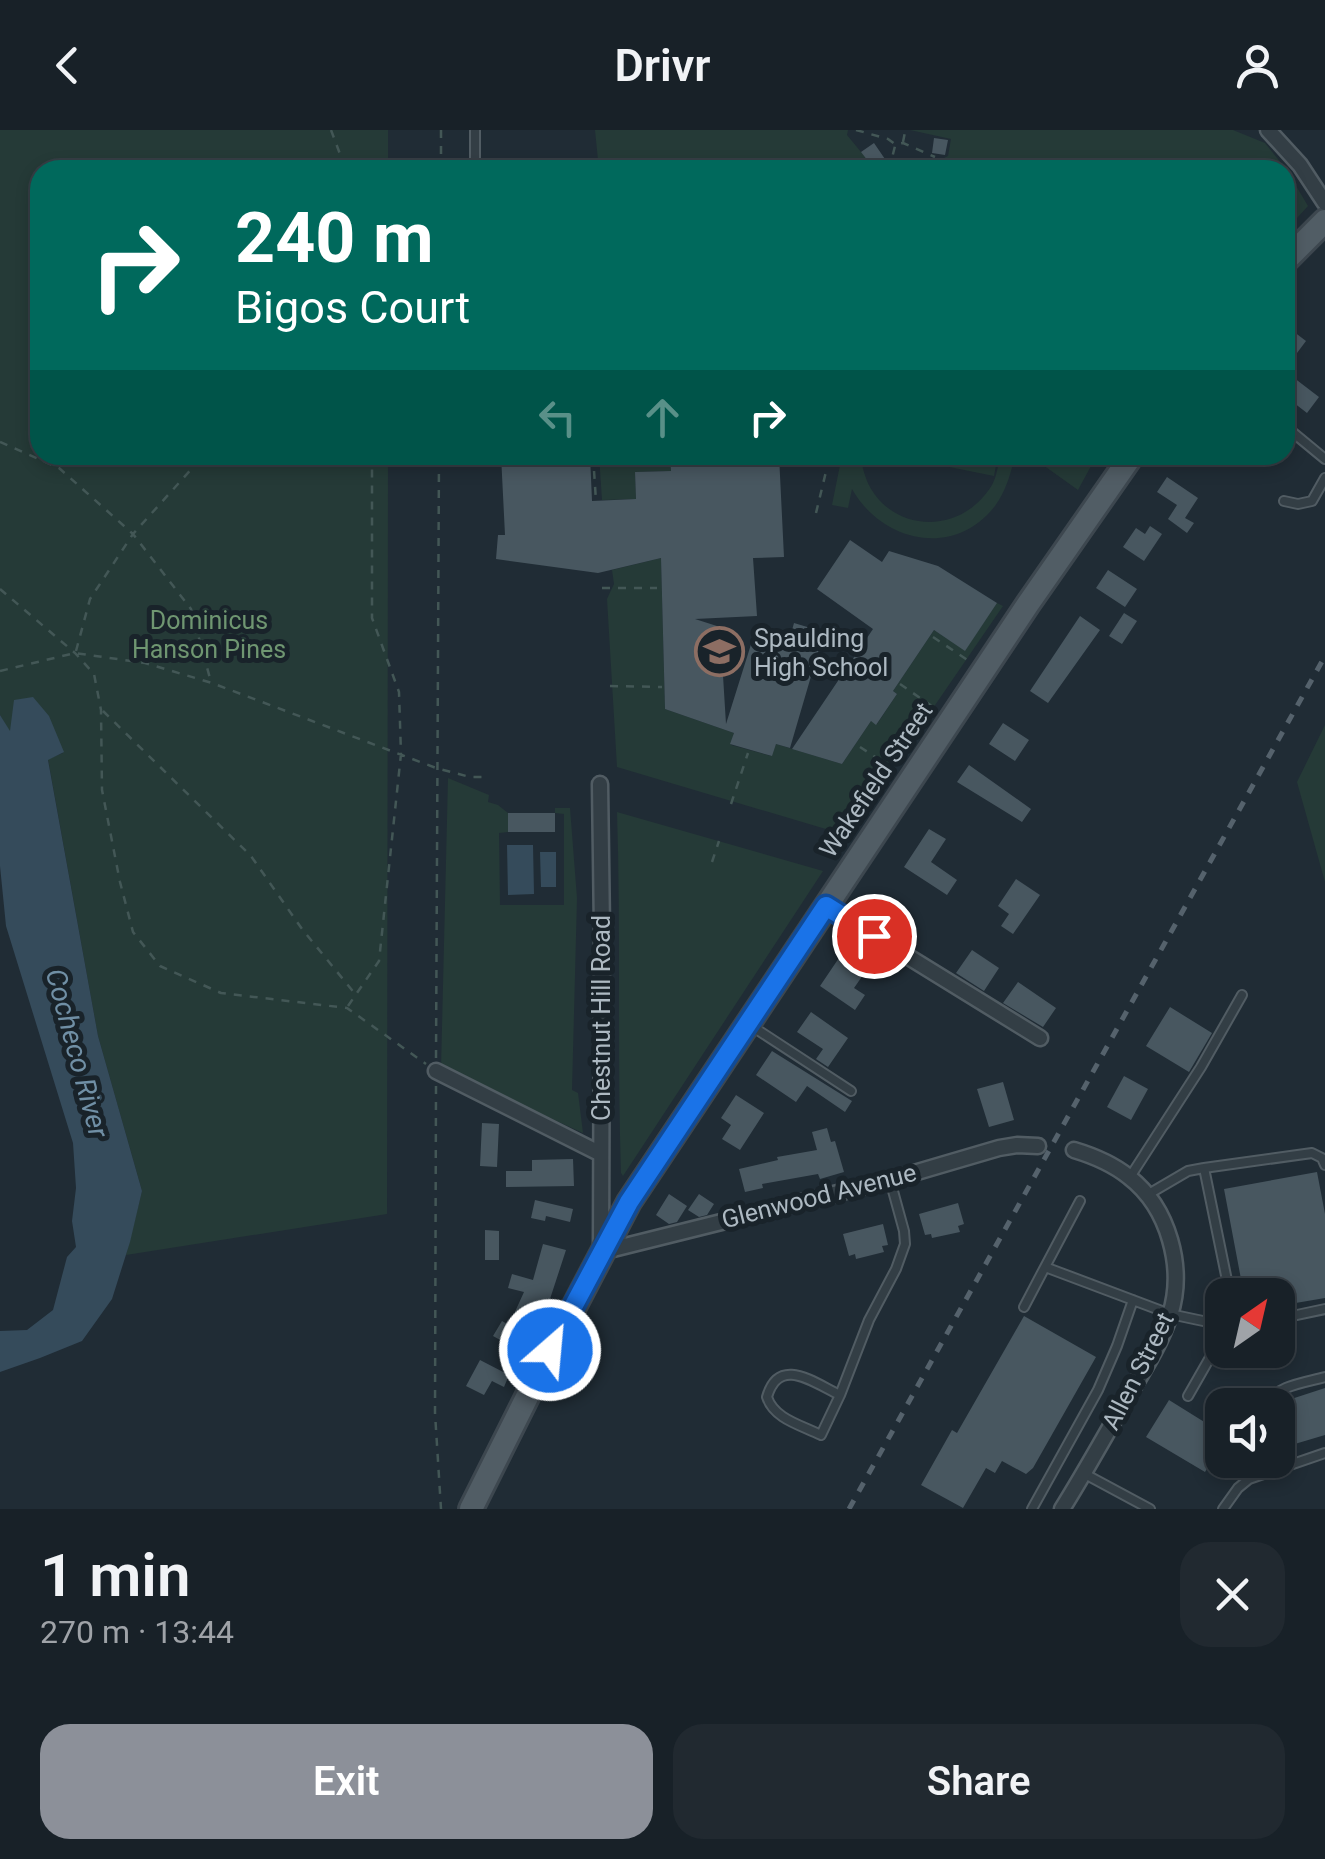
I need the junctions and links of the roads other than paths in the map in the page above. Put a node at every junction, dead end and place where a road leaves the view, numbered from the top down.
1 (475, 130) edge
2 (1268, 130) edge
3 (475, 160) edge
4 (1325, 203) edge
5 (1325, 220) edge
6 (1295, 251) edge
7 (1295, 434) edge
8 (1325, 459) edge
9 (1125, 465) edge
10 (1325, 478) edge
11 (1325, 496) edge
12 (1284, 501) dead end
13 (1312, 501) junction
14 (600, 784) dead end
15 (826, 906) junction
16 (1242, 996) dead end
17 (748, 1023) junction
18 (1040, 1038) dead end
19 (436, 1071) road end
20 (851, 1091) dead end
21 (1038, 1146) dead end
22 (1074, 1150) dead end
23 (601, 1154) junction
24 (1325, 1165) edge
25 (1204, 1168) junction
26 (1130, 1177) junction
27 (890, 1180) junction
28 (1147, 1195) junction
29 (1080, 1201) dead end
30 (601, 1252) junction
31 (1045, 1267) junction
32 (1227, 1278) edge
33 (1132, 1300) junction
34 (1024, 1307) dead end
35 (1325, 1310) edge
36 (1170, 1314) junction
37 (1295, 1316) edge
38 (1205, 1322) edge
39 (1205, 1366) edge
40 (1325, 1377) edge
41 (1285, 1388) edge
42 (840, 1395) junction
43 (1188, 1396) dead end
44 (1325, 1452) edge
45 (1084, 1473) junction
46 (1249, 1479) joint
47 (472, 1509) edge
48 (1032, 1509) edge
49 (1062, 1509) edge
50 (1150, 1509) edge
51 (1223, 1509) edge

1 - 3 lane
2 - 4 street
5 - 6 main road
7 - 8 lane
9 - 15 main road, Wakefield Street
10 - 13 lane
11 - 13 lane
12 - 13 lane
14 - 23 street, Chestnut Hill Road
15 - 17 main road, Wakefield Street
15 - 18 street
16 - 26 lane
17 - 20 lane
17 - 30 main road, Wakefield Street
19 - 23 street
21 - 27 street, Glenwood Avenue
22 - 26 street, Allen Street
23 - 30 street, Chestnut Hill Road
24 - 25 lane
25 - 28 lane
25 - 32 lane
26 - 28 street, Allen Street
27 - 30 street, Glenwood Avenue
27 - 42 lane
28 - 36 street, Allen Street
29 - 31 lane
30 - 47 main road, Wakefield Street
31 - 33 lane
31 - 34 lane
33 - 36 lane
33 - 48 lane
35 - 37 lane
36 - 38 lane
36 - 45 street, Allen Street
39 - 43 lane
40 - 41 lane
42 - 42 lane
44 - 46 lane
45 - 49 street, Allen Street
45 - 50 lane
46 - 51 lane

